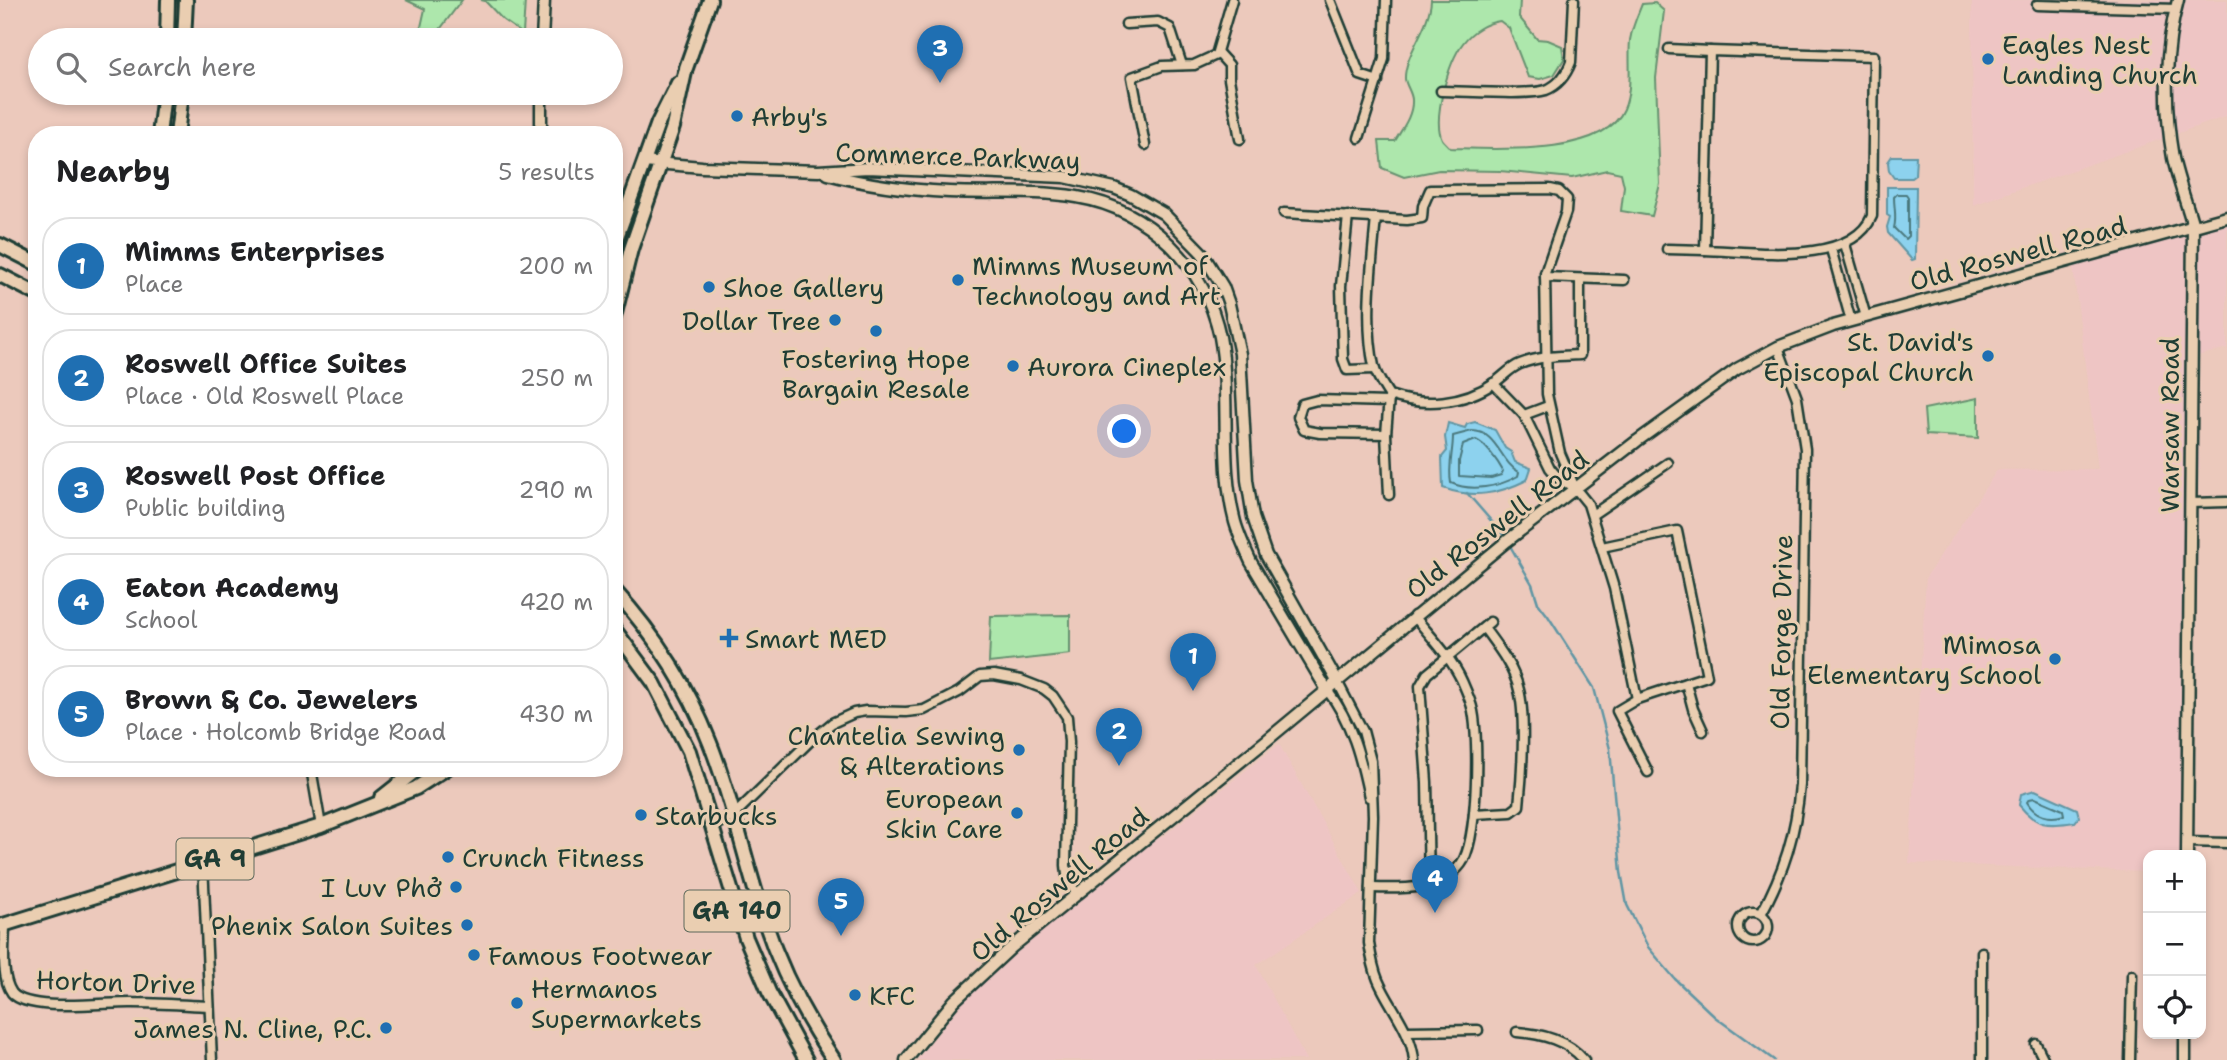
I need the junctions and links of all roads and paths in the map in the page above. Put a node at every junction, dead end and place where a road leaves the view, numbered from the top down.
1 (167, 0) edge
2 (186, 0) edge
3 (544, 0) edge
4 (710, 0) edge
5 (1232, 0) edge
6 (1330, 0) edge
7 (1386, 0) edge
8 (1574, 0) edge
9 (2177, 4) edge
10 (2038, 5) dead end
11 (1126, 24) dead end
12 (167, 28) edge
13 (185, 28) edge
14 (543, 28) edge
15 (1669, 49) dead end
16 (1710, 51) junction
17 (1218, 53) junction
18 (1182, 65) junction
19 (685, 70) junction
20 (1378, 81) junction
21 (1441, 91) dead end
22 (163, 105) edge
23 (181, 105) edge
24 (541, 105) edge
25 (160, 126) edge
26 (178, 126) edge
27 (541, 126) edge
28 (1359, 138) dead end
29 (1240, 139) dead end
30 (1145, 145) dead end
31 (644, 162) junction
32 (660, 164) junction
33 (818, 171) junction
34 (1284, 213) dead end
35 (1348, 216) junction
36 (2227, 217) edge
37 (1376, 218) junction
38 (623, 220) edge
39 (2193, 226) junction
40 (1845, 244) junction
41 (0, 246) edge
42 (1667, 249) dead end
43 (1831, 249) junction
44 (1705, 250) junction
45 (28, 260) edge
46 (1852, 268) junction
47 (1837, 272) junction
48 (0, 275) edge
49 (1545, 277) junction
50 (1580, 280) junction
51 (1624, 280) dead end
52 (623, 281) edge
53 (28, 289) edge
54 (1866, 317) junction
55 (1851, 321) junction
56 (1778, 347) junction
57 (1546, 357) junction
58 (1374, 369) junction
59 (1493, 383) junction
60 (1388, 399) junction
61 (1548, 406) junction
62 (1524, 415) junction
63 (1386, 434) junction
64 (1668, 463) dead end
65 (1576, 488) junction
66 (1389, 495) dead end
67 (2227, 502) edge
68 (2190, 503) junction
69 (1592, 515) junction
70 (1602, 547) junction
71 (623, 601) edge
72 (1414, 617) junction
73 (623, 641) edge
74 (1448, 657) junction
75 (1337, 681) junction
76 (1686, 683) junction
77 (1326, 690) junction
78 (1637, 699) junction
79 (1703, 731) dead end
80 (1648, 772) dead end
81 (313, 777) edge
82 (408, 777) edge
83 (428, 777) edge
84 (370, 807) junction
85 (735, 814) junction
86 (1474, 814) junction
87 (1373, 816) junction
88 (321, 826) junction
89 (712, 828) junction
90 (2187, 842) junction
91 (2227, 843) edge
92 (2187, 850) edge
93 (204, 863) junction
94 (1429, 884) junction
95 (1371, 888) junction
96 (1076, 894) junction
97 (1761, 914) dead end
98 (3, 925) edge
99 (1982, 952) dead end
100 (2132, 975) dead end
101 (209, 1006) junction
102 (1478, 1030) dead end
103 (1407, 1031) junction
104 (1517, 1031) dead end
105 (2185, 1039) edge
106 (2036, 1044) dead end
107 (212, 1060) edge
108 (806, 1060) edge
109 (834, 1060) edge
110 (906, 1060) edge
111 (1414, 1060) edge
112 (1584, 1060) edge
113 (1982, 1060) edge
114 (2044, 1060) edge
115 (2130, 1060) edge
116 (2185, 1060) edge

1 - 12 main road
2 - 13 main road
3 - 14 street
4 - 19 main road
5 - 17 street
6 - 20 street
7 - 20 street
8 - 21 street
9 - 10 street
9 - 39 street, Warsaw Road
11 - 18 street
15 - 16 street
16 - 40 street
16 - 44 street
17 - 18 street
17 - 29 street
18 - 30 street
19 - 31 main road
19 - 32 main road
20 - 28 street
22 - 25 main road
23 - 26 main road
24 - 27 street
31 - 32 street, Commerce Parkway
31 - 38 main road
32 - 33 street, Commerce Parkway
32 - 52 main road
33 - 75 street, Commerce Parkway
33 - 77 street, Commerce Parkway
34 - 35 street
35 - 37 street
35 - 58 street
36 - 39 street, Old Roswell Road
37 - 49 street
37 - 58 street
39 - 54 street, Old Roswell Road
39 - 68 street, Warsaw Road
40 - 43 street
40 - 46 street
41 - 45 main road
42 - 44 street
43 - 44 street
43 - 47 street
46 - 47 street
46 - 54 street
47 - 55 street
48 - 53 main road
49 - 50 street
49 - 57 street
50 - 51 street
50 - 57 street
54 - 55 street, Old Roswell Road
55 - 56 street, Old Roswell Road
56 - 65 street, Old Roswell Road
56 - 97 street, Old Forge Drive
57 - 59 street
57 - 61 street
58 - 60 street
59 - 60 street
59 - 62 street
60 - 63 street
60 - 63 street
61 - 62 street
61 - 65 street
62 - 65 street
63 - 66 street
64 - 69 street
65 - 69 street
65 - 72 street, Old Roswell Road
67 - 68 street
68 - 90 street, Warsaw Road
69 - 70 street
70 - 76 street
70 - 78 street
71 - 85 main road, GA 140
72 - 74 street
72 - 75 street, Old Roswell Road
73 - 89 main road, GA 140
74 - 86 street
74 - 86 street
74 - 94 street
75 - 77 street, Old Roswell Road
75 - 87 street
76 - 78 street
76 - 79 street
77 - 87 street
77 - 96 street, Old Roswell Road
78 - 80 street
81 - 88 street
82 - 84 main road, GA 9
83 - 84 main road, GA 9
84 - 88 main road, GA 9
85 - 89 street
85 - 96 street
85 - 109 main road, GA 140
86 - 94 street
87 - 95 street
88 - 93 main road, GA 9
89 - 108 main road, GA 140
90 - 91 street
90 - 92 street, Warsaw Road
93 - 98 main road, GA 9
93 - 101 street
94 - 95 street
95 - 103 street
96 - 110 street, Old Roswell Road
98 - 101 street, Horton Drive
99 - 113 street
100 - 115 street
101 - 107 street
102 - 103 street
103 - 111 street
104 - 112 street
105 - 116 street
106 - 114 street

